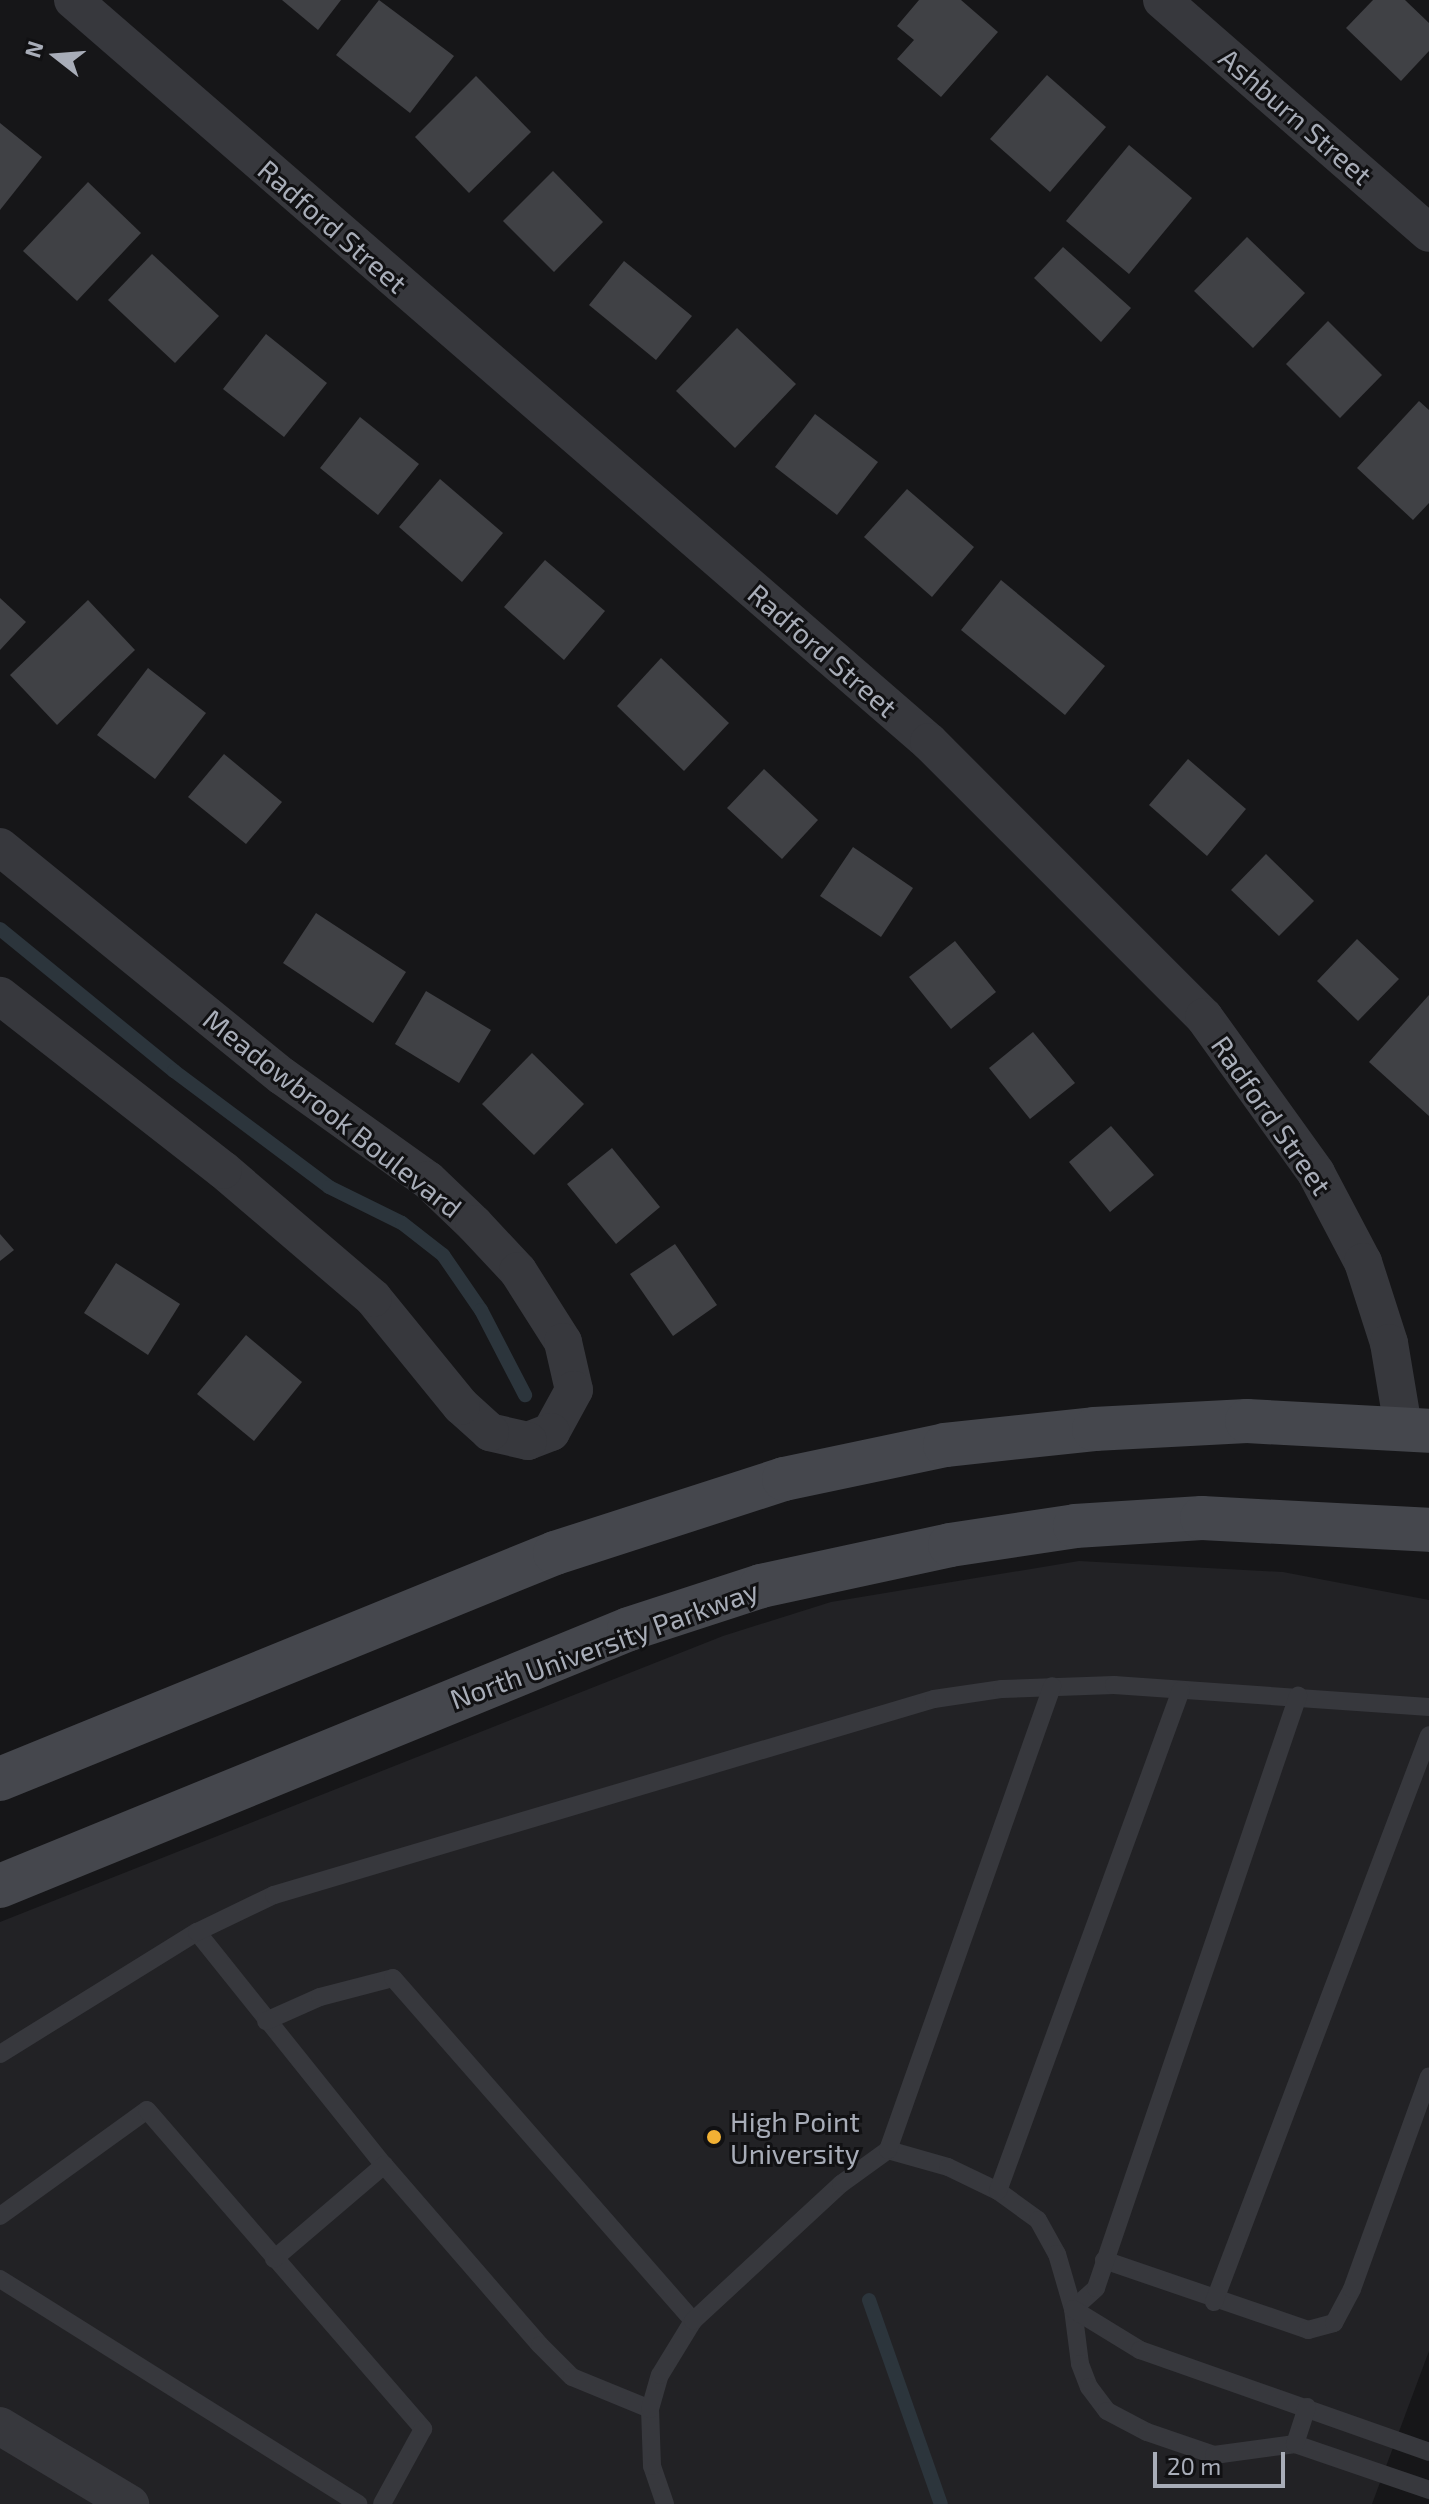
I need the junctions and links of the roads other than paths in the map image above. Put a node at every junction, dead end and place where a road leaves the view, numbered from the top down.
1 (73, 0) edge
2 (1162, 0) edge
3 (1429, 233) edge
4 (0, 847) edge
5 (0, 996) edge
6 (1416, 1429) edge
7 (1429, 1530) edge
8 (1052, 1686) junction
9 (1181, 1690) junction
10 (1298, 1696) junction
11 (1429, 1707) edge
12 (1429, 1735) edge
13 (0, 1779) edge
14 (0, 1886) edge
15 (197, 1932) junction
16 (266, 2021) junction
17 (0, 2054) edge
18 (1429, 2076) edge
19 (888, 2150) junction
20 (384, 2165) junction
21 (998, 2191) junction
22 (0, 2216) edge
23 (274, 2259) junction
24 (1104, 2260) junction
25 (0, 2279) edge
26 (1214, 2302) junction
27 (1073, 2309) junction
28 (693, 2321) junction
29 (1307, 2407) junction
30 (650, 2409) junction
31 (0, 2426) edge
32 (1295, 2444) junction
33 (1429, 2452) edge
34 (1429, 2490) edge
35 (130, 2504) edge
36 (358, 2504) edge
37 (382, 2504) edge
38 (665, 2504) edge

1 - 6 street, Radford Street
2 - 3 street, Ashburn Street
4 - 5 street, Meadowbrook Boulevard
6 - 13 main road
7 - 14 main road, North University Parkway
8 - 9 lane
8 - 15 lane
8 - 19 lane
9 - 10 lane
9 - 21 lane
10 - 11 lane
10 - 24 lane
12 - 26 lane
15 - 16 lane
15 - 17 lane
16 - 20 lane
16 - 28 lane
18 - 26 lane
19 - 21 lane
19 - 28 lane
20 - 23 lane
20 - 30 lane
21 - 27 lane
22 - 23 lane
23 - 37 lane
24 - 26 lane
24 - 27 lane
25 - 36 lane
27 - 29 lane
27 - 32 lane
28 - 30 lane
29 - 32 lane
29 - 33 lane
30 - 38 lane
31 - 35 street
32 - 34 lane

